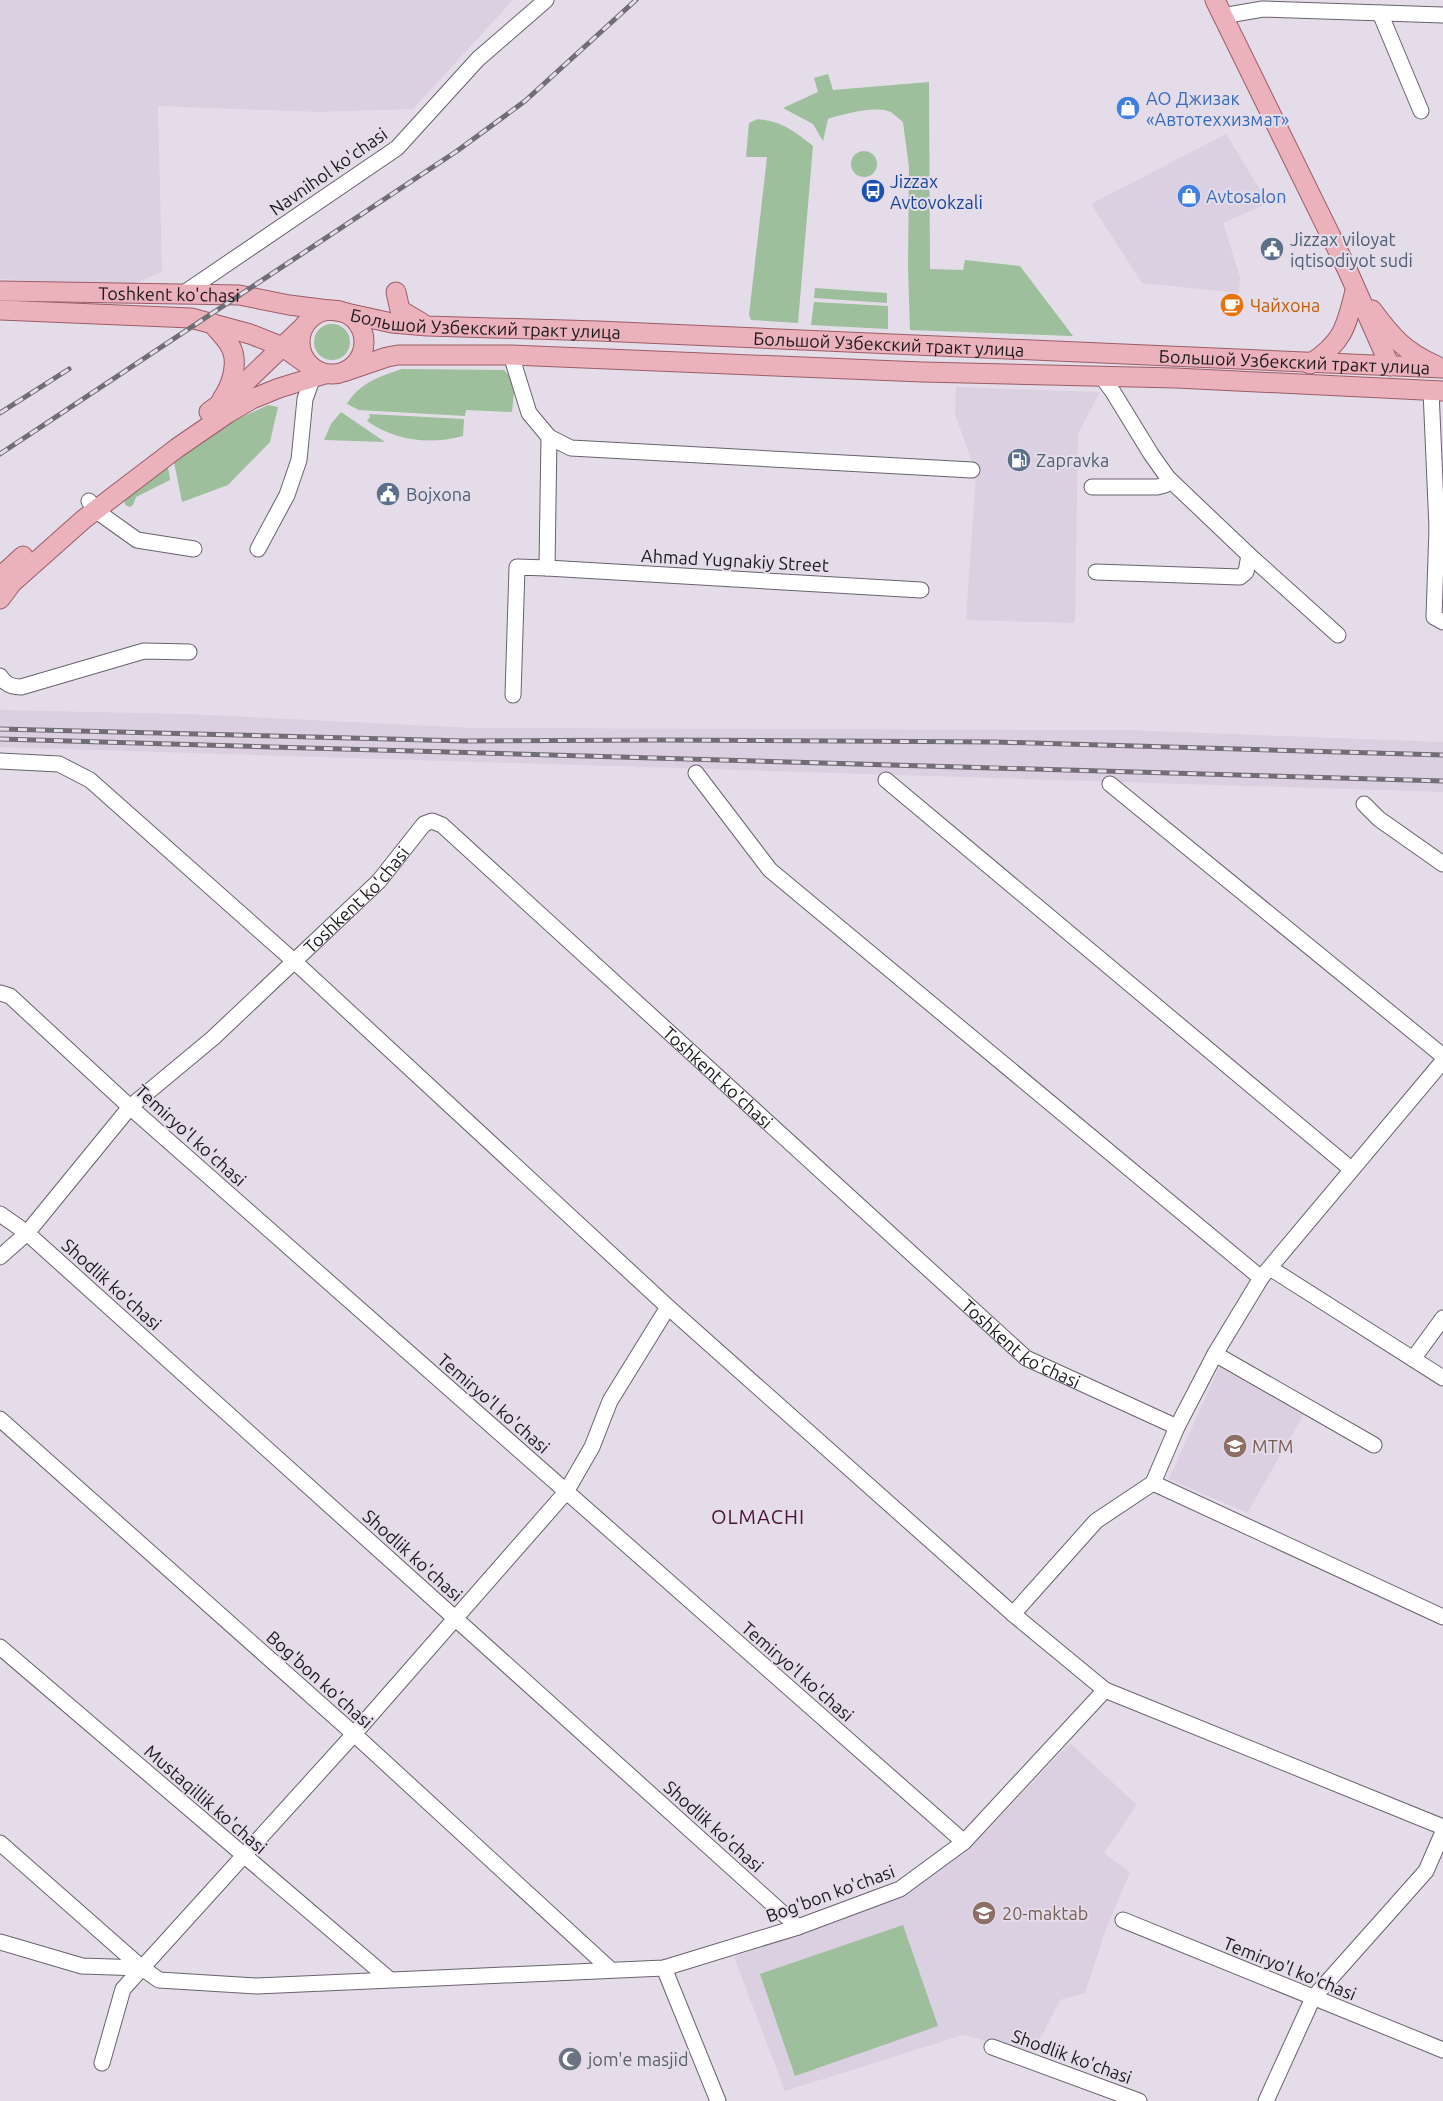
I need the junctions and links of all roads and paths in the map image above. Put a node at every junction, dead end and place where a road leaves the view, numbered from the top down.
1 (546, 0) edge
2 (1218, 8) edge
3 (1380, 13) junction
4 (1443, 15) edge
5 (1421, 111) dead end
6 (1353, 286) junction
7 (0, 291) edge
8 (396, 292) dead end
9 (184, 293) junction
10 (0, 310) edge
11 (337, 311) junction
12 (212, 323) junction
13 (304, 326) junction
14 (427, 326) junction
15 (283, 347) junction
16 (511, 355) junction
17 (1310, 364) junction
18 (1390, 366) junction
19 (1443, 368) edge
20 (346, 371) junction
21 (316, 373) junction
22 (1102, 377) junction
23 (1437, 391) edge
24 (216, 407) junction
25 (549, 436) junction
26 (972, 470) dead end
27 (1168, 478) junction
28 (1092, 487) dead end
29 (92, 506) junction
30 (1440, 530) edge
31 (194, 549) dead end
32 (258, 549) dead end
33 (1249, 555) junction
34 (547, 568) junction
35 (1096, 572) dead end
36 (0, 577) edge
37 (922, 590) dead end
38 (0, 599) edge
39 (1443, 622) edge
40 (1338, 635) dead end
41 (189, 652) dead end
42 (0, 676) edge
43 (513, 695) dead end
44 (0, 762) edge
45 (696, 773) dead end
46 (886, 780) dead end
47 (1110, 784) dead end
48 (1364, 804) dead end
49 (1443, 864) edge
50 (295, 962) junction
51 (0, 993) edge
52 (1443, 1056) edge
53 (1443, 1060) edge
54 (130, 1107) junction
55 (1351, 1170) junction
56 (0, 1214) edge
57 (27, 1233) junction
58 (0, 1256) edge
59 (1265, 1273) junction
60 (668, 1307) junction
61 (1443, 1318) edge
62 (1215, 1354) junction
63 (1413, 1359) junction
64 (1443, 1378) edge
65 (0, 1419) edge
66 (1177, 1427) junction
67 (1374, 1445) dead end
68 (1154, 1483) junction
69 (566, 1492) junction
70 (1013, 1614) junction
71 (1443, 1617) edge
72 (456, 1619) junction
73 (0, 1647) edge
74 (1105, 1690) junction
75 (354, 1734) junction
76 (1443, 1827) edge
77 (1443, 1832) edge
78 (964, 1842) junction
79 (0, 1843) edge
80 (244, 1856) junction
81 (1123, 1920) dead end
82 (798, 1927) junction
83 (0, 1942) edge
84 (142, 1968) junction
85 (664, 1968) junction
86 (611, 1970) junction
87 (389, 1979) junction
88 (1313, 1998) junction
89 (992, 2047) dead end
90 (1443, 2050) edge
91 (102, 2063) dead end
92 (718, 2101) edge
93 (1139, 2101) edge
94 (1266, 2101) edge

1 - 9 street, Navnihol ko'chasi
2 - 3 street
2 - 6 main road
3 - 4 street
3 - 5 street
6 - 17 main road
6 - 18 main road
6 - 19 main road
7 - 9 main road, Toshkent ko'chasi
8 - 14 main road
9 - 11 main road, Toshkent ko'chasi
10 - 12 main road, Toshkent ko'chasi
11 - 13 main road
11 - 14 main road, Большой Узбекский тракт улица
11 - 20 main road
12 - 15 main road, Toshkent ko'chasi
12 - 24 main road
13 - 15 main road
13 - 21 main road
14 - 17 main road, Большой Узбекский тракт улица
15 - 21 main road, Toshkent ko'chasi
15 - 24 main road
16 - 20 main road, Большой Узбекский тракт улица
16 - 22 main road, Большой Узбекский тракт улица
16 - 25 street
17 - 18 main road, Большой Узбекский тракт улица
18 - 19 main road, Большой Узбекский тракт улица
20 - 21 main road
21 - 29 main road
21 - 32 street
22 - 23 main road, Большой Узбекский тракт улица
22 - 27 street
23 - 30 street
24 - 29 main road
25 - 26 street
25 - 34 street
27 - 28 street
27 - 33 street
29 - 31 street
29 - 36 main road
29 - 38 main road
30 - 39 street
33 - 35 street
33 - 40 street
34 - 37 street, Ahmad Yugnakiy Street
34 - 43 street, Ahmad Yugnakiy Street
41 - 42 street
44 - 50 street
45 - 59 street
46 - 55 street
47 - 52 street
48 - 49 street
50 - 54 street
50 - 60 street
50 - 66 street, Toshkent ko'chasi
51 - 54 street, Temiryo'l ko'chasi
53 - 55 street
54 - 57 street
54 - 69 street, Temiryo'l ko'chasi
55 - 59 street
56 - 57 street, Shodlik ko'chasi
57 - 58 street
57 - 72 street, Shodlik ko'chasi
59 - 62 street
59 - 63 street
60 - 69 street
60 - 70 street
61 - 63 street
62 - 66 street
62 - 67 street
63 - 64 street
65 - 75 street, Bog'bon ko'chasi
66 - 68 street
68 - 70 street
68 - 71 street
69 - 72 street
69 - 78 street, Temiryo'l ko'chasi
70 - 74 street
72 - 75 street
72 - 82 street, Shodlik ko'chasi
73 - 80 street, Mustaqillik ko'chasi
74 - 76 street
74 - 78 street, Bog'bon ko'chasi
75 - 80 street
75 - 86 street, Bog'bon ko'chasi
77 - 88 street
78 - 82 street, Bog'bon ko'chasi
79 - 84 street, Bog'bon ko'chasi
80 - 84 street
80 - 87 street, Mustaqillik ko'chasi
81 - 88 street, Temiryo'l ko'chasi
82 - 85 street, Bog'bon ko'chasi
83 - 84 street
84 - 87 street, Bog'bon ko'chasi
84 - 91 street
85 - 86 street, Bog'bon ko'chasi
85 - 92 street
86 - 87 street, Bog'bon ko'chasi
88 - 90 street, Temiryo'l ko'chasi
88 - 94 street
89 - 93 street, Shodlik ko'chasi

